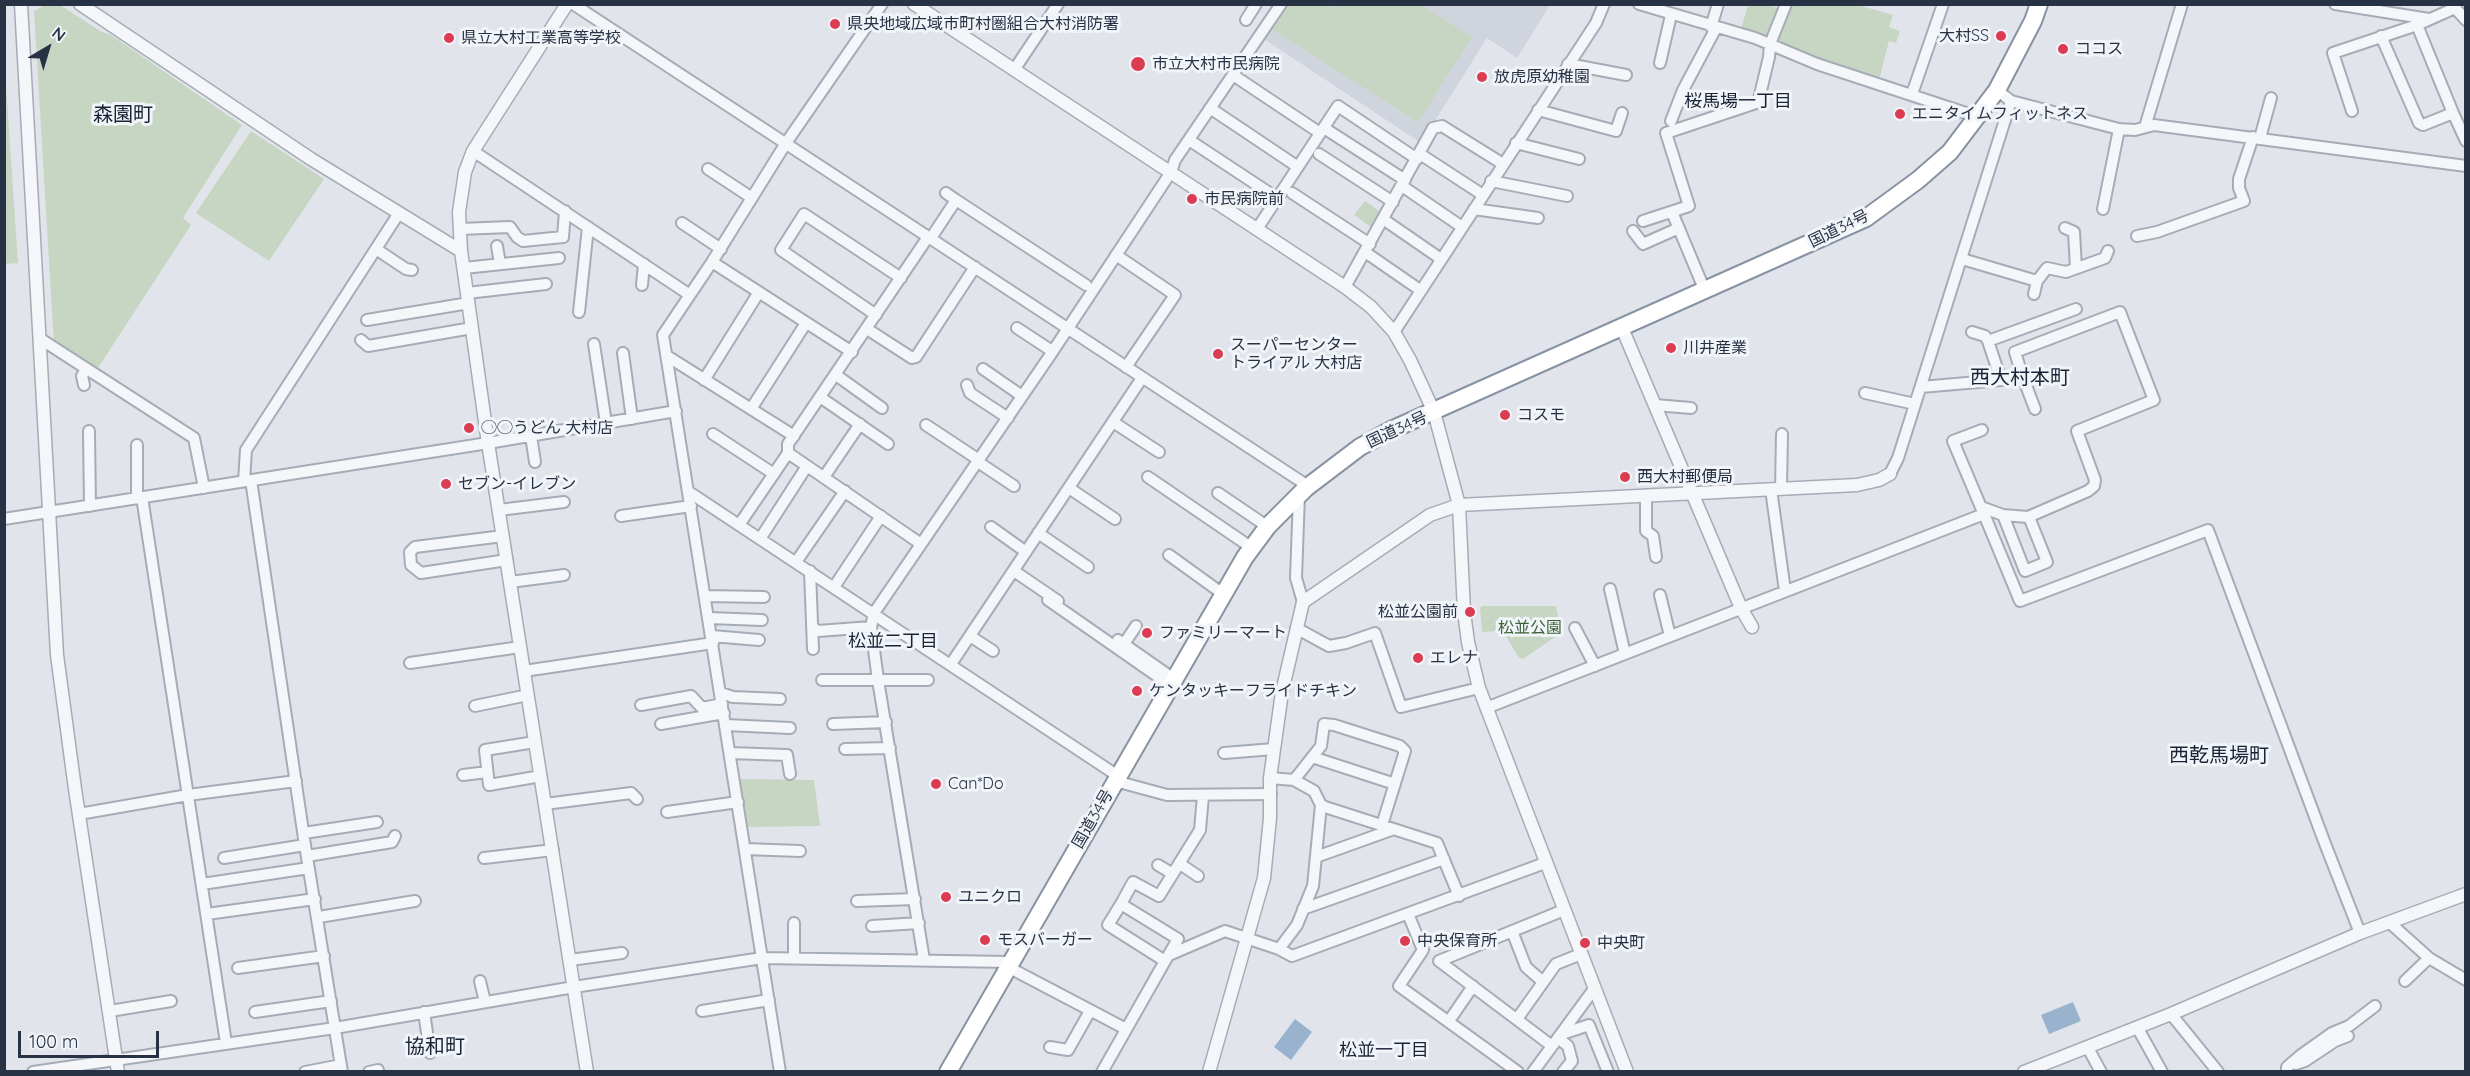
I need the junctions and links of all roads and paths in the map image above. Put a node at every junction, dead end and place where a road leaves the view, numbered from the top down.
1 (21, 4) edge
2 (80, 4) edge
3 (567, 4) edge
4 (573, 4) edge
5 (882, 4) edge
6 (914, 4) edge
7 (1058, 4) edge
8 (1256, 4) edge
9 (1281, 4) edge
10 (1604, 4) edge
11 (1639, 4) edge
12 (1718, 4) edge
13 (1786, 4) edge
14 (1943, 4) edge
15 (2039, 4) edge
16 (2182, 4) edge
17 (2335, 4) edge
18 (2456, 6) edge
19 (1671, 15) junction
20 (2432, 19) junction
21 (1246, 20) dead end
22 (2466, 20) edge
23 (2417, 25) junction
24 (1714, 28) junction
25 (2381, 36) junction
26 (1770, 44) junction
27 (1660, 63) dead end
28 (1569, 64) junction
29 (1014, 70) junction
30 (1233, 75) junction
31 (1626, 75) dead end
32 (1996, 90) junction
33 (1912, 94) junction
34 (2271, 98) dead end
35 (2011, 101) junction
36 (1210, 108) junction
37 (1538, 110) junction
38 (2352, 111) dead end
39 (1622, 113) dead end
40 (2453, 113) junction
41 (1978, 117) junction
42 (1671, 121) dead end
43 (2145, 127) junction
44 (2119, 129) junction
45 (1322, 130) junction
46 (2256, 138) junction
47 (1189, 140) junction
48 (2466, 141) edge
49 (1516, 143) junction
50 (786, 144) junction
51 (473, 151) junction
52 (1319, 154) dead end
53 (1418, 156) junction
54 (1579, 159) dead end
55 (1503, 164) junction
56 (1298, 166) junction
57 (2466, 166) edge
58 (708, 169) dead end
59 (1171, 172) junction
60 (1491, 181) junction
61 (1404, 183) junction
62 (946, 193) dead end
63 (1292, 193) dead end
64 (1483, 195) junction
65 (1568, 196) dead end
66 (752, 198) junction
67 (1277, 198) junction
68 (956, 200) junction
69 (1393, 202) junction
70 (2103, 209) dead end
71 (1474, 210) junction
72 (565, 211) junction
73 (1672, 212) junction
74 (399, 213) junction
75 (1538, 218) dead end
76 (1383, 219) junction
77 (1643, 221) dead end
78 (682, 223) dead end
79 (588, 227) junction
80 (1462, 227) junction
81 (1679, 228) junction
82 (2065, 228) dead end
83 (460, 229) junction
84 (1257, 229) junction
85 (1633, 231) dead end
86 (2137, 236) dead end
87 (930, 237) junction
88 (497, 246) dead end
89 (1367, 248) junction
90 (376, 249) junction
91 (721, 249) junction
92 (2108, 250) dead end
93 (461, 251) junction
94 (1116, 255) junction
95 (559, 258) dead end
96 (1441, 259) junction
97 (1962, 259) junction
98 (712, 262) junction
99 (500, 264) junction
100 (644, 264) junction
101 (975, 267) junction
102 (464, 268) junction
103 (2076, 268) junction
104 (412, 270) dead end
105 (901, 278) junction
106 (2037, 281) junction
107 (546, 284) dead end
108 (642, 285) dead end
109 (1086, 285) dead end
110 (1345, 287) junction
111 (1420, 290) junction
112 (1705, 291) junction
113 (759, 292) junction
114 (2034, 294) dead end
115 (690, 295) junction
116 (468, 298) junction
117 (2076, 309) dead end
118 (579, 312) dead end
119 (876, 315) junction
120 (367, 320) dead end
121 (807, 323) junction
122 (1017, 327) dead end
123 (472, 328) junction
124 (1066, 328) junction
125 (1622, 328) junction
126 (867, 329) junction
127 (2000, 330) dead end
128 (1394, 332) junction
129 (1972, 332) dead end
130 (39, 338) junction
131 (1987, 339) junction
132 (361, 340) dead end
133 (594, 344) dead end
134 (1052, 351) junction
135 (852, 352) junction
136 (623, 353) dead end
137 (667, 356) junction
138 (1125, 368) junction
139 (86, 369) junction
140 (983, 369) dead end
141 (836, 375) junction
142 (2022, 375) junction
143 (1142, 378) junction
144 (704, 380) junction
145 (2001, 380) junction
146 (84, 384) dead end
147 (967, 385) dead end
148 (1921, 387) junction
149 (1865, 393) dead end
150 (1022, 396) junction
151 (820, 397) junction
152 (1915, 404) junction
153 (1655, 405) junction
154 (882, 408) dead end
155 (1691, 408) dead end
156 (751, 409) junction
157 (2035, 409) dead end
158 (676, 411) junction
159 (1434, 412) junction
160 (1008, 418) junction
161 (632, 419) junction
162 (1113, 422) junction
163 (606, 423) junction
164 (860, 424) junction
165 (926, 425) dead end
166 (1982, 429) dead end
167 (88, 431) dead end
168 (713, 434) dead end
169 (1782, 434) dead end
170 (531, 436) junction
171 (794, 436) junction
172 (488, 443) junction
173 (888, 444) dead end
174 (134, 452) dead end
175 (1159, 452) dead end
176 (788, 453) junction
177 (978, 461) junction
178 (535, 462) dead end
179 (807, 466) junction
180 (774, 474) junction
181 (1890, 474) joint
182 (824, 477) junction
183 (1148, 477) dead end
184 (247, 481) junction
185 (1014, 486) dead end
186 (204, 488) junction
187 (1069, 488) junction
188 (1776, 489) junction
189 (1304, 490) junction
190 (845, 491) junction
191 (689, 492) junction
192 (1218, 493) dead end
193 (1693, 493) junction
194 (1646, 495) junction
195 (139, 497) junction
196 (564, 502) dead end
197 (1459, 505) junction
198 (90, 506) junction
199 (691, 506) junction
200 (499, 510) junction
201 (1982, 510) junction
202 (48, 512) junction
203 (2003, 515) junction
204 (621, 516) dead end
205 (881, 516) junction
206 (2029, 517) junction
207 (4, 519) edge
208 (1115, 519) dead end
209 (739, 525) junction
210 (991, 527) dead end
211 (1268, 527) junction
212 (1038, 533) junction
213 (503, 536) junction
214 (760, 539) junction
215 (921, 544) junction
216 (1252, 548) junction
217 (1026, 552) junction
218 (1169, 555) dead end
219 (1656, 557) dead end
220 (507, 560) junction
221 (796, 562) junction
222 (1088, 567) dead end
223 (1014, 571) junction
224 (810, 572) junction
225 (564, 575) dead end
226 (510, 582) junction
227 (834, 587) junction
228 (1610, 589) dead end
229 (1785, 591) junction
230 (1223, 594) junction
231 (1660, 595) dead end
232 (706, 596) junction
233 (764, 597) dead end
234 (1048, 600) dead end
235 (1303, 602) junction
236 (1741, 608) junction
237 (1072, 610) dead end
238 (873, 613) junction
239 (709, 618) junction
240 (762, 620) dead end
241 (812, 627) junction
242 (870, 627) junction
243 (1136, 627) dead end
244 (1752, 627) dead end
245 (1296, 628) junction
246 (1575, 628) dead end
247 (970, 636) junction
248 (1670, 636) junction
249 (712, 640) junction
250 (759, 640) dead end
251 (520, 647) junction
252 (813, 649) dead end
253 (993, 651) dead end
254 (1625, 654) junction
255 (410, 663) dead end
256 (951, 664) junction
257 (1595, 666) junction
258 (524, 671) junction
259 (822, 680) dead end
260 (878, 680) junction
261 (928, 680) dead end
262 (1172, 682) junction
263 (1479, 688) junction
264 (528, 696) junction
265 (780, 699) dead end
266 (722, 703) junction
267 (641, 705) dead end
268 (474, 706) dead end
269 (1486, 708) junction
270 (886, 722) junction
271 (661, 724) dead end
272 (833, 724) dead end
273 (726, 725) junction
274 (790, 728) dead end
275 (535, 741) junction
276 (890, 748) junction
277 (1274, 748) junction
278 (845, 749) dead end
279 (730, 753) junction
280 (1224, 753) dead end
281 (1312, 757) junction
282 (487, 772) junction
283 (790, 774) dead end
284 (463, 775) dead end
285 (541, 776) junction
286 (1270, 778) junction
287 (1117, 779) junction
288 (1294, 780) junction
289 (296, 781) junction
290 (1395, 784) junction
291 (1271, 794) junction
292 (188, 795) junction
293 (1203, 796) junction
294 (638, 799) dead end
295 (738, 802) junction
296 (545, 804) junction
297 (1321, 805) junction
298 (667, 812) dead end
299 (79, 814) junction
300 (377, 822) dead end
301 (1382, 825) junction
302 (1394, 829) junction
303 (304, 833) junction
304 (395, 836) dead end
305 (745, 849) junction
306 (553, 850) junction
307 (800, 850) dead end
308 (306, 851) junction
309 (1316, 857) junction
310 (224, 858) dead end
311 (484, 858) dead end
312 (1444, 859) junction
313 (1545, 863) junction
314 (1180, 864) junction
315 (1158, 865) dead end
316 (309, 868) junction
317 (1173, 874) junction
318 (1198, 876) dead end
319 (202, 884) junction
320 (2466, 894) edge
321 (1458, 896) junction
322 (315, 899) junction
323 (915, 899) junction
324 (416, 901) dead end
325 (857, 901) dead end
326 (1121, 904) junction
327 (1303, 909) junction
328 (1564, 910) junction
329 (207, 914) junction
330 (1408, 914) junction
331 (319, 917) junction
332 (2389, 922) junction
333 (794, 923) dead end
334 (919, 923) junction
335 (872, 926) dead end
336 (1512, 931) junction
337 (2360, 933) junction
338 (1247, 937) junction
339 (1279, 949) junction
340 (1423, 950) junction
341 (622, 953) dead end
342 (1581, 954) junction
343 (324, 956) junction
344 (762, 958) junction
345 (794, 958) junction
346 (1167, 958) junction
347 (2429, 958) junction
348 (570, 960) junction
349 (924, 960) junction
350 (1439, 961) junction
351 (1009, 964) junction
352 (237, 968) dead end
353 (2466, 980) edge
354 (480, 981) dead end
355 (2405, 981) dead end
356 (1543, 982) junction
357 (1473, 986) junction
358 (574, 987) junction
359 (1594, 989) junction
360 (769, 1000) junction
361 (171, 1001) dead end
362 (331, 1001) junction
363 (486, 1002) junction
364 (2375, 1006) dead end
365 (110, 1011) junction
366 (702, 1011) dead end
367 (1090, 1011) junction
368 (255, 1012) dead end
369 (424, 1012) junction
370 (2171, 1014) junction
371 (1517, 1019) junction
372 (1449, 1021) junction
373 (2137, 1027) junction
374 (335, 1028) junction
375 (1126, 1029) junction
376 (2348, 1036) dead end
377 (1557, 1039) junction
378 (226, 1043) junction
379 (1050, 1047) dead end
380 (2088, 1048) junction
381 (430, 1053) dead end
382 (117, 1065) edge
383 (342, 1068) edge
384 (2287, 1069) edge
385 (33, 1071) edge
386 (305, 1071) edge
387 (587, 1071) edge
388 (780, 1071) edge
389 (948, 1071) edge
390 (1102, 1071) edge
391 (1209, 1071) edge
392 (1518, 1071) edge
393 (1533, 1071) edge
394 (1563, 1071) edge
395 (1608, 1071) edge
396 (1627, 1071) edge
397 (2024, 1071) edge
398 (2101, 1071) edge
399 (2162, 1071) edge
400 (2218, 1071) edge

1 - 130 street
2 - 74 street
3 - 51 street
4 - 50 street
5 - 50 street
6 - 29 street
7 - 29 street
8 - 21 street
9 - 30 street
10 - 28 street
11 - 19 street
12 - 24 street
13 - 26 street
14 - 33 street
15 - 32 highway, 国道34号
16 - 43 street
17 - 20 street
18 - 20 street
18 - 22 street
19 - 24 street
19 - 27 street
20 - 23 street
23 - 25 street
23 - 40 street
24 - 26 street
24 - 42 street
25 - 38 street
25 - 40 street
26 - 33 street
26 - 73 street
28 - 31 street
28 - 37 street
29 - 59 street
30 - 36 street
30 - 45 street
32 - 35 street
32 - 41 highway, 国道34号
33 - 41 street
34 - 46 street
35 - 44 street
35 - 97 street
36 - 47 street
36 - 56 street
37 - 39 street
37 - 49 street
40 - 48 street
41 - 112 highway, 国道34号
43 - 44 street
43 - 46 street
44 - 70 street
45 - 53 street
45 - 56 street
45 - 61 street
46 - 57 street
46 - 86 street
47 - 59 street
47 - 67 street
49 - 54 street
49 - 55 street
50 - 66 street
50 - 87 street
51 - 72 street
51 - 83 street
52 - 69 street
53 - 55 street
53 - 61 street
53 - 64 street
55 - 60 street
56 - 67 street
58 - 66 street
59 - 84 street
59 - 94 street
60 - 64 street
60 - 65 street
61 - 69 street
61 - 80 street
62 - 68 street
63 - 89 street
64 - 71 street
66 - 91 street
67 - 84 street
68 - 87 street
68 - 109 street
69 - 76 street
71 - 75 street
71 - 80 street
72 - 79 street
72 - 83 street
73 - 77 street
73 - 81 street
74 - 90 street
74 - 93 street
76 - 89 street
76 - 96 street
78 - 91 street
79 - 100 street
79 - 118 street
80 - 96 street
81 - 85 street
81 - 112 street
82 - 103 street
83 - 93 street
84 - 110 street
87 - 101 street
87 - 105 street
88 - 99 street
89 - 110 street
89 - 111 street
90 - 104 street
90 - 184 street
91 - 98 street
92 - 103 street
93 - 102 street
94 - 124 street
94 - 138 street
95 - 99 street
96 - 111 street
97 - 106 street
97 - 148 street
98 - 113 street
98 - 115 street
99 - 102 street
100 - 108 street
100 - 115 street
101 - 124 street
101 - 126 street
102 - 116 street
103 - 106 street
105 - 119 street
105 - 119 street
106 - 114 street
107 - 116 street
110 - 128 street
111 - 128 street
112 - 125 highway, 国道34号
113 - 121 street
113 - 144 street
115 - 137 street
116 - 120 street
116 - 123 street
117 - 131 street
119 - 126 street
121 - 135 street
121 - 156 street
122 - 134 street
123 - 132 street
123 - 172 street
124 - 134 street
124 - 138 street
125 - 153 street
125 - 159 highway, 国道34号
126 - 135 street
127 - 131 street
128 - 159 street
129 - 131 street
130 - 139 street
130 - 202 street
131 - 145 street
133 - 163 street
134 - 150 street
135 - 141 street
136 - 161 street
137 - 144 street
137 - 158 street
138 - 143 street
139 - 146 street
139 - 186 street
140 - 150 street
141 - 151 street
141 - 154 street
142 - 145 street
142 - 157 street
142 - 206 street
143 - 162 street
143 - 189 street
144 - 156 street
145 - 148 street
147 - 160 street
148 - 152 street
149 - 152 street
150 - 160 street
151 - 164 street
151 - 171 street
152 - 181 street
153 - 155 street
153 - 193 street
156 - 171 street
158 - 161 street
158 - 191 street
159 - 189 highway, 国道34号
159 - 197 street
160 - 177 street
161 - 163 street
162 - 175 street
162 - 187 street
163 - 170 street
164 - 173 street
164 - 182 street
165 - 177 street
166 - 201 street
167 - 198 street
168 - 180 street
169 - 188 street
170 - 172 street
170 - 178 street
171 - 176 street
172 - 184 street
172 - 200 street
174 - 195 street
176 - 179 street
176 - 180 street
177 - 185 street
177 - 215 street
179 - 182 street
179 - 214 street
180 - 209 street
181 - 188 street
182 - 190 street
183 - 216 street
184 - 186 street
184 - 289 street
186 - 195 street
187 - 208 street
187 - 212 street
188 - 193 street
188 - 229 street
189 - 211 highway, 国道34号
189 - 235 street
190 - 205 street
190 - 221 street
191 - 199 street
191 - 209 street
192 - 211 street
193 - 194 street
193 - 236 street
194 - 197 street
194 - 219 street
195 - 198 street
195 - 292 street
196 - 200 street
197 - 235 street
197 - 263 street
198 - 202 street
199 - 204 street
199 - 232 street
200 - 213 street
201 - 203 street
201 - 229 street
201 - 337 street
202 - 207 street
202 - 299 street
203 - 206 street
203 - 206 street
205 - 215 street
205 - 227 street
209 - 214 street
210 - 217 street
211 - 216 highway, 国道34号
212 - 217 street
212 - 222 street
213 - 220 street
213 - 220 street
214 - 221 street
215 - 238 street
216 - 230 highway, 国道34号
217 - 223 street
218 - 230 street
220 - 226 street
221 - 224 street
223 - 237 street
223 - 247 street
224 - 227 street
224 - 241 street
225 - 226 street
226 - 251 street
227 - 238 street
228 - 254 street
229 - 236 street
230 - 262 highway, 国道34号
231 - 248 street
232 - 233 street
232 - 239 street
234 - 262 street
235 - 245 street
236 - 244 street
236 - 248 street
238 - 242 street
238 - 256 street
239 - 240 street
239 - 249 street
241 - 242 street
241 - 252 street
242 - 260 street
243 - 262 street
245 - 263 street
245 - 277 street
246 - 257 street
247 - 253 street
247 - 256 street
248 - 254 street
249 - 250 street
249 - 258 street
249 - 266 street
251 - 255 street
251 - 258 street
254 - 257 street
256 - 287 street
257 - 269 street
258 - 264 street
259 - 260 street
260 - 261 street
260 - 270 street
262 - 287 highway, 国道34号
263 - 269 street
264 - 268 street
264 - 275 street
265 - 266 street
266 - 267 street
266 - 271 street
266 - 273 street
269 - 313 street
270 - 272 street
270 - 276 street
273 - 274 street
273 - 279 street
275 - 282 street
275 - 285 street
276 - 278 street
276 - 323 street
277 - 280 street
277 - 286 street
279 - 283 street
279 - 295 street
281 - 288 street
281 - 290 street
281 - 290 street
282 - 284 street
282 - 285 street
285 - 296 street
286 - 288 street
286 - 291 street
287 - 293 street
287 - 351 highway, 国道34号
288 - 297 street
289 - 292 street
289 - 303 street
290 - 301 street
291 - 293 street
291 - 338 street
292 - 299 street
292 - 319 street
293 - 314 street
294 - 296 street
295 - 298 street
295 - 305 street
296 - 306 street
297 - 301 street
297 - 309 street
299 - 365 street
300 - 303 street
301 - 302 street
302 - 309 street
302 - 312 street
303 - 308 street
304 - 308 street
305 - 307 street
305 - 344 street
306 - 311 street
306 - 348 street
308 - 310 street
308 - 316 street
309 - 327 street
312 - 321 street
312 - 327 street
313 - 321 street
313 - 328 street
314 - 317 street
314 - 318 street
315 - 317 street
316 - 319 street
316 - 322 street
317 - 326 street
319 - 329 street
320 - 332 street
321 - 330 street
322 - 329 street
322 - 331 street
323 - 325 street
323 - 334 street
324 - 331 street
326 - 346 street
326 - 346 street
327 - 339 street
328 - 336 street
328 - 342 street
329 - 378 street
330 - 339 street
330 - 340 street
331 - 343 street
332 - 337 street
332 - 347 street
333 - 345 street
334 - 335 street
334 - 349 street
336 - 350 street
336 - 356 street
337 - 370 street
338 - 339 street
338 - 346 street
338 - 391 street
340 - 350 street
340 - 372 street
341 - 348 street
342 - 356 street
342 - 359 street
343 - 352 street
343 - 362 street
344 - 345 street
344 - 358 street
344 - 360 street
345 - 349 street
346 - 375 street
347 - 353 street
347 - 355 street
348 - 358 street
349 - 351 street
350 - 357 street
351 - 367 street
351 - 389 highway, 国道34号
354 - 363 street
356 - 371 street
357 - 371 street
357 - 372 street
358 - 363 street
358 - 387 street
359 - 377 street
359 - 396 street
360 - 366 street
360 - 388 street
361 - 365 street
362 - 368 street
362 - 374 street
363 - 369 street
364 - 384 street
365 - 382 street
367 - 375 street
367 - 379 street
369 - 374 street
369 - 381 street
370 - 373 street
370 - 400 street
371 - 377 street
372 - 392 street
373 - 380 street
373 - 399 street
374 - 378 street
374 - 383 street
375 - 390 street
376 - 384 street
377 - 393 street
377 - 394 street
377 - 395 street
378 - 382 street
380 - 397 street
380 - 398 street
382 - 385 street
383 - 386 street

